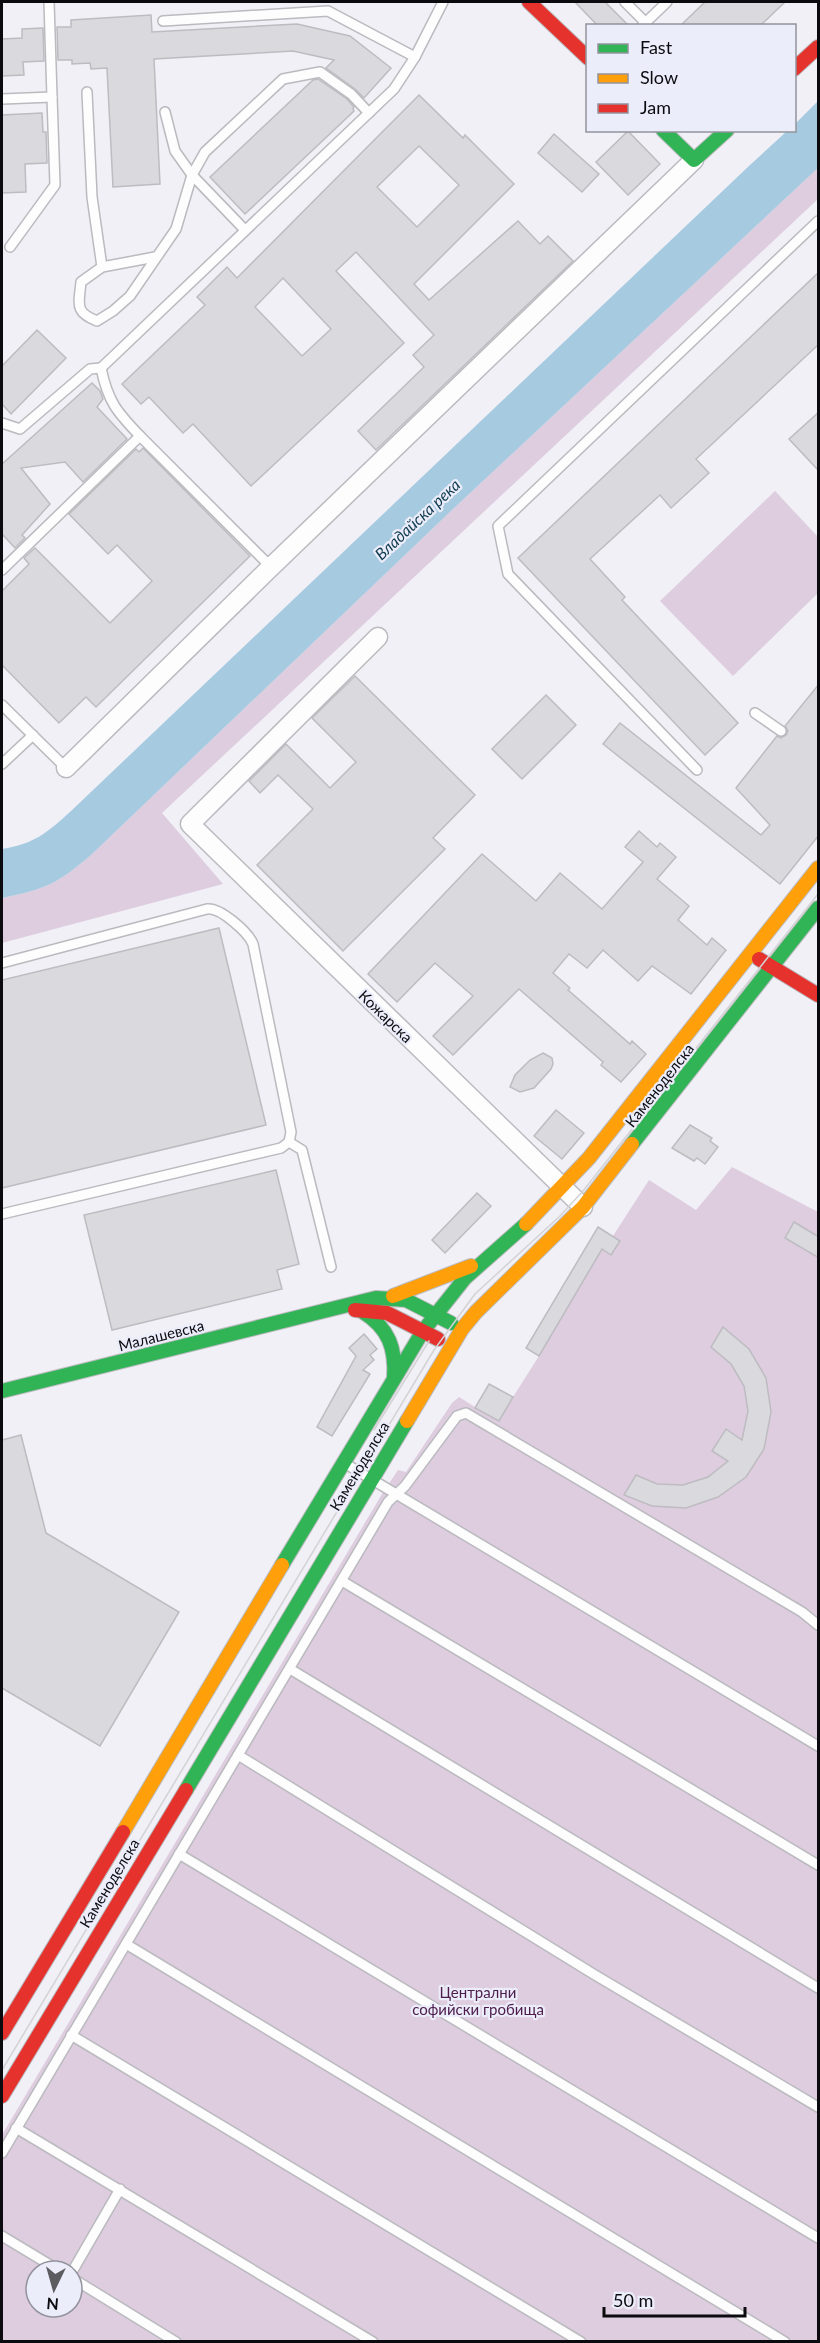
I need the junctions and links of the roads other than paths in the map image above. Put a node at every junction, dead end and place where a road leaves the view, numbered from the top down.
1 (49, 2) edge
2 (443, 2) edge
3 (529, 2) edge
4 (625, 2) edge
5 (667, 2) edge
6 (163, 21) dead end
7 (643, 24) edge
8 (819, 47) edge
9 (586, 56) edge
10 (415, 57) junction
11 (796, 68) edge
12 (87, 92) dead end
13 (51, 97) junction
14 (2, 99) edge
15 (165, 112) dead end
16 (369, 113) junction
17 (665, 132) edge
18 (725, 132) edge
19 (694, 160) junction
20 (192, 175) junction
21 (819, 221) edge
22 (246, 230) junction
23 (10, 247) dead end
24 (155, 257) junction
25 (102, 267) junction
26 (101, 368) junction
27 (2, 423) edge
28 (140, 436) junction
29 (271, 567) junction
30 (2, 570) edge
31 (378, 637) dead end
32 (2, 705) edge
33 (755, 714) dead end
34 (781, 731) dead end
35 (33, 735) junction
36 (2, 764) edge
37 (66, 768) joint
38 (697, 770) dead end
39 (819, 868) edge
40 (819, 908) edge
41 (751, 954) junction
42 (2, 963) edge
43 (772, 967) junction
44 (819, 995) edge
45 (290, 1142) junction
46 (563, 1188) junction
47 (583, 1207) junction
48 (2, 1214) edge
49 (483, 1262) junction
50 (331, 1267) dead end
51 (393, 1296) junction
52 (360, 1310) junction
53 (328, 1311) junction
54 (436, 1315) junction
55 (462, 1329) junction
56 (423, 1331) junction
57 (451, 1346) junction
58 (394, 1379) junction
59 (2, 1391) edge
60 (344, 1462) junction
61 (371, 1478) junction
62 (397, 1494) junction
63 (342, 1581) junction
64 (819, 1625) edge
65 (290, 1669) junction
66 (819, 1746) edge
67 (238, 1755) junction
68 (179, 1854) junction
69 (819, 1865) edge
70 (126, 1944) junction
71 (819, 1988) edge
72 (2, 2033) edge
73 (71, 2035) junction
74 (2, 2096) edge
75 (819, 2107) edge
76 (16, 2127) junction
77 (2, 2153) edge
78 (120, 2189) junction
79 (2, 2236) edge
80 (819, 2238) edge
81 (40, 2259) edge
82 (80, 2259) edge
83 (84, 2285) edge
84 (176, 2342) edge
85 (373, 2342) edge
86 (581, 2342) edge
87 (785, 2342) edge

1 - 13 lane
2 - 10 lane
3 - 9 street
4 - 7 lane
5 - 7 lane
6 - 10 lane
8 - 11 street
10 - 16 lane
12 - 25 lane
13 - 14 lane
13 - 23 lane
15 - 20 lane
16 - 20 lane
16 - 22 lane
17 - 19 street
18 - 19 street
19 - 29 street
20 - 22 lane
20 - 24 lane
21 - 38 lane
22 - 26 lane
24 - 25 lane
24 - 25 lane
26 - 27 lane
26 - 28 lane
28 - 29 lane
28 - 30 lane
29 - 37 street
31 - 46 street, Кожарска
32 - 35 lane
33 - 34 lane
35 - 36 lane
35 - 37 lane
39 - 41 street, Каменоделска
40 - 43 street, Каменоделска
41 - 43 street
41 - 46 street, Каменоделска
42 - 45 lane
43 - 44 street
43 - 47 street, Каменоделска
45 - 48 lane
45 - 50 lane
46 - 47 street, Кожарска
46 - 49 street, Каменоделска
47 - 55 street, Каменоделска
49 - 51 street
49 - 54 street, Каменоделска
51 - 53 street, Малашевска
51 - 54 street, Малашевска
52 - 53 street, Малашевска
52 - 56 street, Малашевска
52 - 58 street
53 - 59 street, Малашевска
54 - 55 street, Малашевска
54 - 56 street, Каменоделска
55 - 57 street, Каменоделска
56 - 57 street, Малашевска
56 - 58 street, Каменоделска
57 - 61 street, Каменоделска
58 - 60 street, Каменоделска
60 - 61 lane
60 - 72 street, Каменоделска
61 - 62 lane
61 - 74 street, Каменоделска
62 - 63 lane
62 - 64 lane
62 - 66 lane
63 - 65 lane
63 - 69 lane
65 - 67 lane
65 - 71 lane
67 - 68 lane
67 - 75 lane
68 - 70 lane
68 - 80 lane
70 - 73 lane
70 - 87 lane
73 - 76 lane
73 - 86 lane
76 - 77 lane
76 - 78 lane
78 - 82 lane
78 - 85 lane
79 - 81 lane
83 - 84 lane

